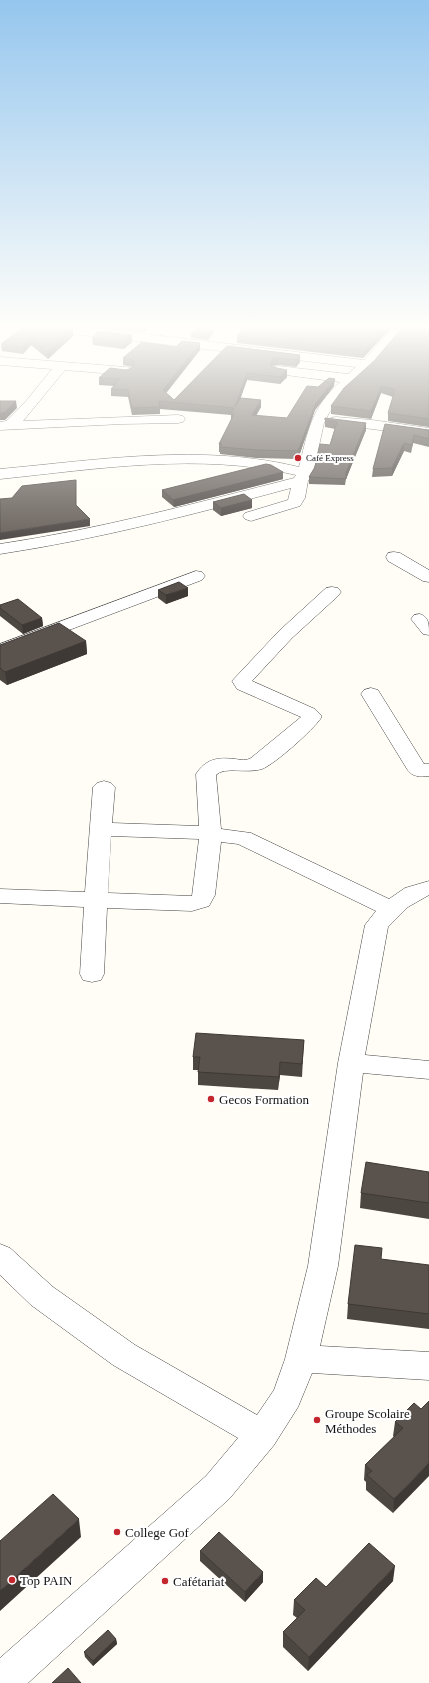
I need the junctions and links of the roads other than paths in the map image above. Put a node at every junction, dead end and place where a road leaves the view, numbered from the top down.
1 (28, 407) edge
2 (326, 407) edge
3 (319, 418) junction
4 (178, 419) dead end
5 (5, 426) edge
6 (429, 432) edge
7 (0, 474) edge
8 (302, 477) junction
9 (251, 516) dead end
10 (0, 549) edge
11 (394, 557) dead end
12 (196, 576) dead end
13 (429, 577) edge
14 (332, 592) dead end
15 (0, 650) edge
16 (371, 694) dead end
17 (429, 770) edge
18 (104, 787) dead end
19 (100, 829) junction
20 (211, 834) junction
21 (429, 888) edge
22 (0, 896) edge
23 (96, 899) junction
24 (390, 909) junction
25 (92, 974) dead end
26 (351, 1063) junction
27 (429, 1070) edge
28 (0, 1256) edge
29 (301, 1359) junction
30 (429, 1366) edge
31 (262, 1435) junction
32 (0, 1683) edge

1 - 5 street
2 - 3 street
3 - 6 street
3 - 8 street
4 - 5 street
7 - 8 street
8 - 9 street
8 - 10 street
11 - 13 street
12 - 15 street
14 - 20 street
16 - 17 street
18 - 19 street
19 - 20 street
19 - 23 street
20 - 23 street
20 - 24 street
21 - 24 street
22 - 23 street
23 - 25 street
24 - 26 street
26 - 27 street
26 - 29 street
28 - 31 street
29 - 30 street
29 - 31 street
31 - 32 street

